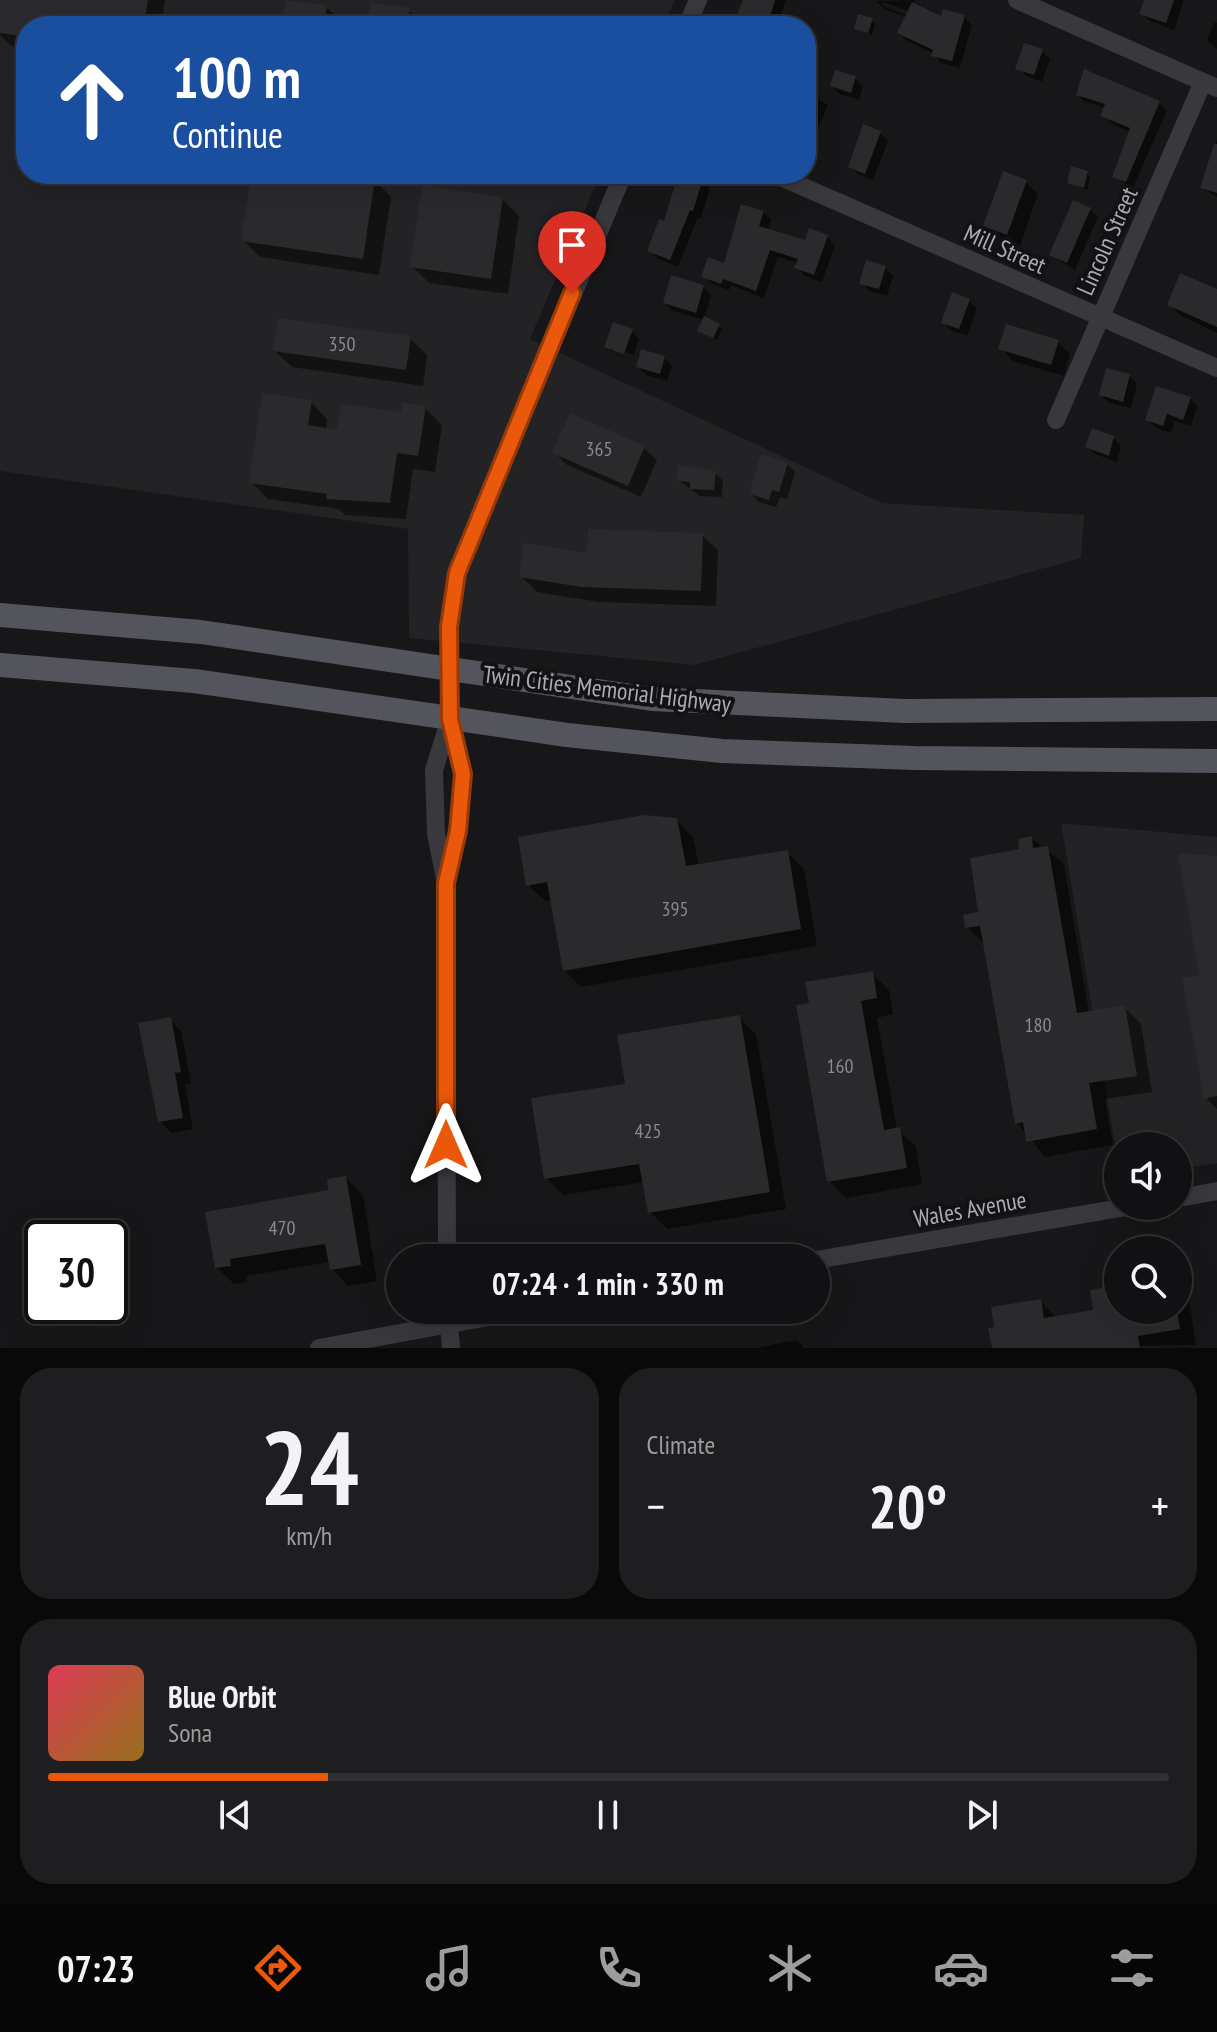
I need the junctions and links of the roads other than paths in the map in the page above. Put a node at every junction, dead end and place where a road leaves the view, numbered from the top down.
1 (1017, 0) edge
2 (1210, 85) edge
3 (619, 184) edge
4 (797, 184) edge
5 (1100, 317) junction
6 (1217, 368) edge
7 (1056, 420) dead end
8 (0, 615) edge
9 (0, 665) edge
10 (449, 669) junction
11 (1217, 709) edge
12 (450, 719) junction
13 (1217, 761) edge
14 (446, 883) junction
15 (1217, 1191) edge
16 (1192, 1195) edge
17 (1104, 1211) edge
18 (447, 1244) edge
19 (830, 1258) edge
20 (416, 1324) edge
21 (449, 1324) edge
22 (319, 1348) edge
23 (451, 1348) edge

1 - 2 street
2 - 5 street, Lincoln Street
3 - 10 street
4 - 5 street, Mill Street
5 - 6 street, Mill Street
5 - 7 street, Lincoln Street
8 - 10 main road, Twin Cities Memorial Highway
9 - 12 main road, Twin Cities Memorial Highway
10 - 11 main road, Twin Cities Memorial Highway
10 - 12 street
12 - 13 main road, Twin Cities Memorial Highway
12 - 14 street
12 - 14 street
14 - 18 street
15 - 16 street
17 - 19 street, Wales Avenue
20 - 22 street
21 - 23 street

